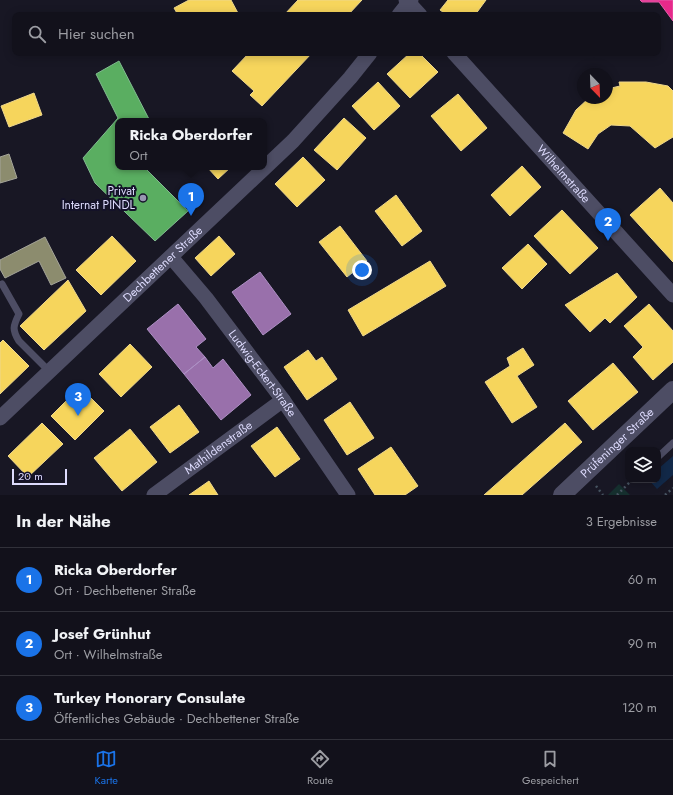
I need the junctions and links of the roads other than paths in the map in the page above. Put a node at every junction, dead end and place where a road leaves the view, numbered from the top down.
1 (409, 1) edge
2 (401, 12) edge
3 (418, 12) edge
4 (368, 56) edge
5 (457, 56) edge
6 (267, 166) edge
7 (262, 170) edge
8 (170, 257) junction
9 (2, 284) dead end
10 (673, 295) edge
11 (49, 371) junction
12 (672, 393) edge
13 (283, 400) junction
14 (0, 418) edge
15 (673, 443) edge
16 (661, 453) edge
17 (154, 495) edge
18 (348, 495) edge
19 (562, 495) edge

1 - 2 street
1 - 3 street
4 - 6 street, Dechbettener Straße
5 - 10 street, Wilhelmstraße
7 - 8 street, Dechbettener Straße
8 - 11 street, Dechbettener Straße
8 - 13 street, Ludwig-Eckert-Straße
9 - 11 lane
11 - 14 street, Dechbettener Straße
12 - 19 street, Prüfeninger Straße
13 - 17 street, Mathildenstraße
13 - 18 street, Ludwig-Eckert-Straße
15 - 16 lane

